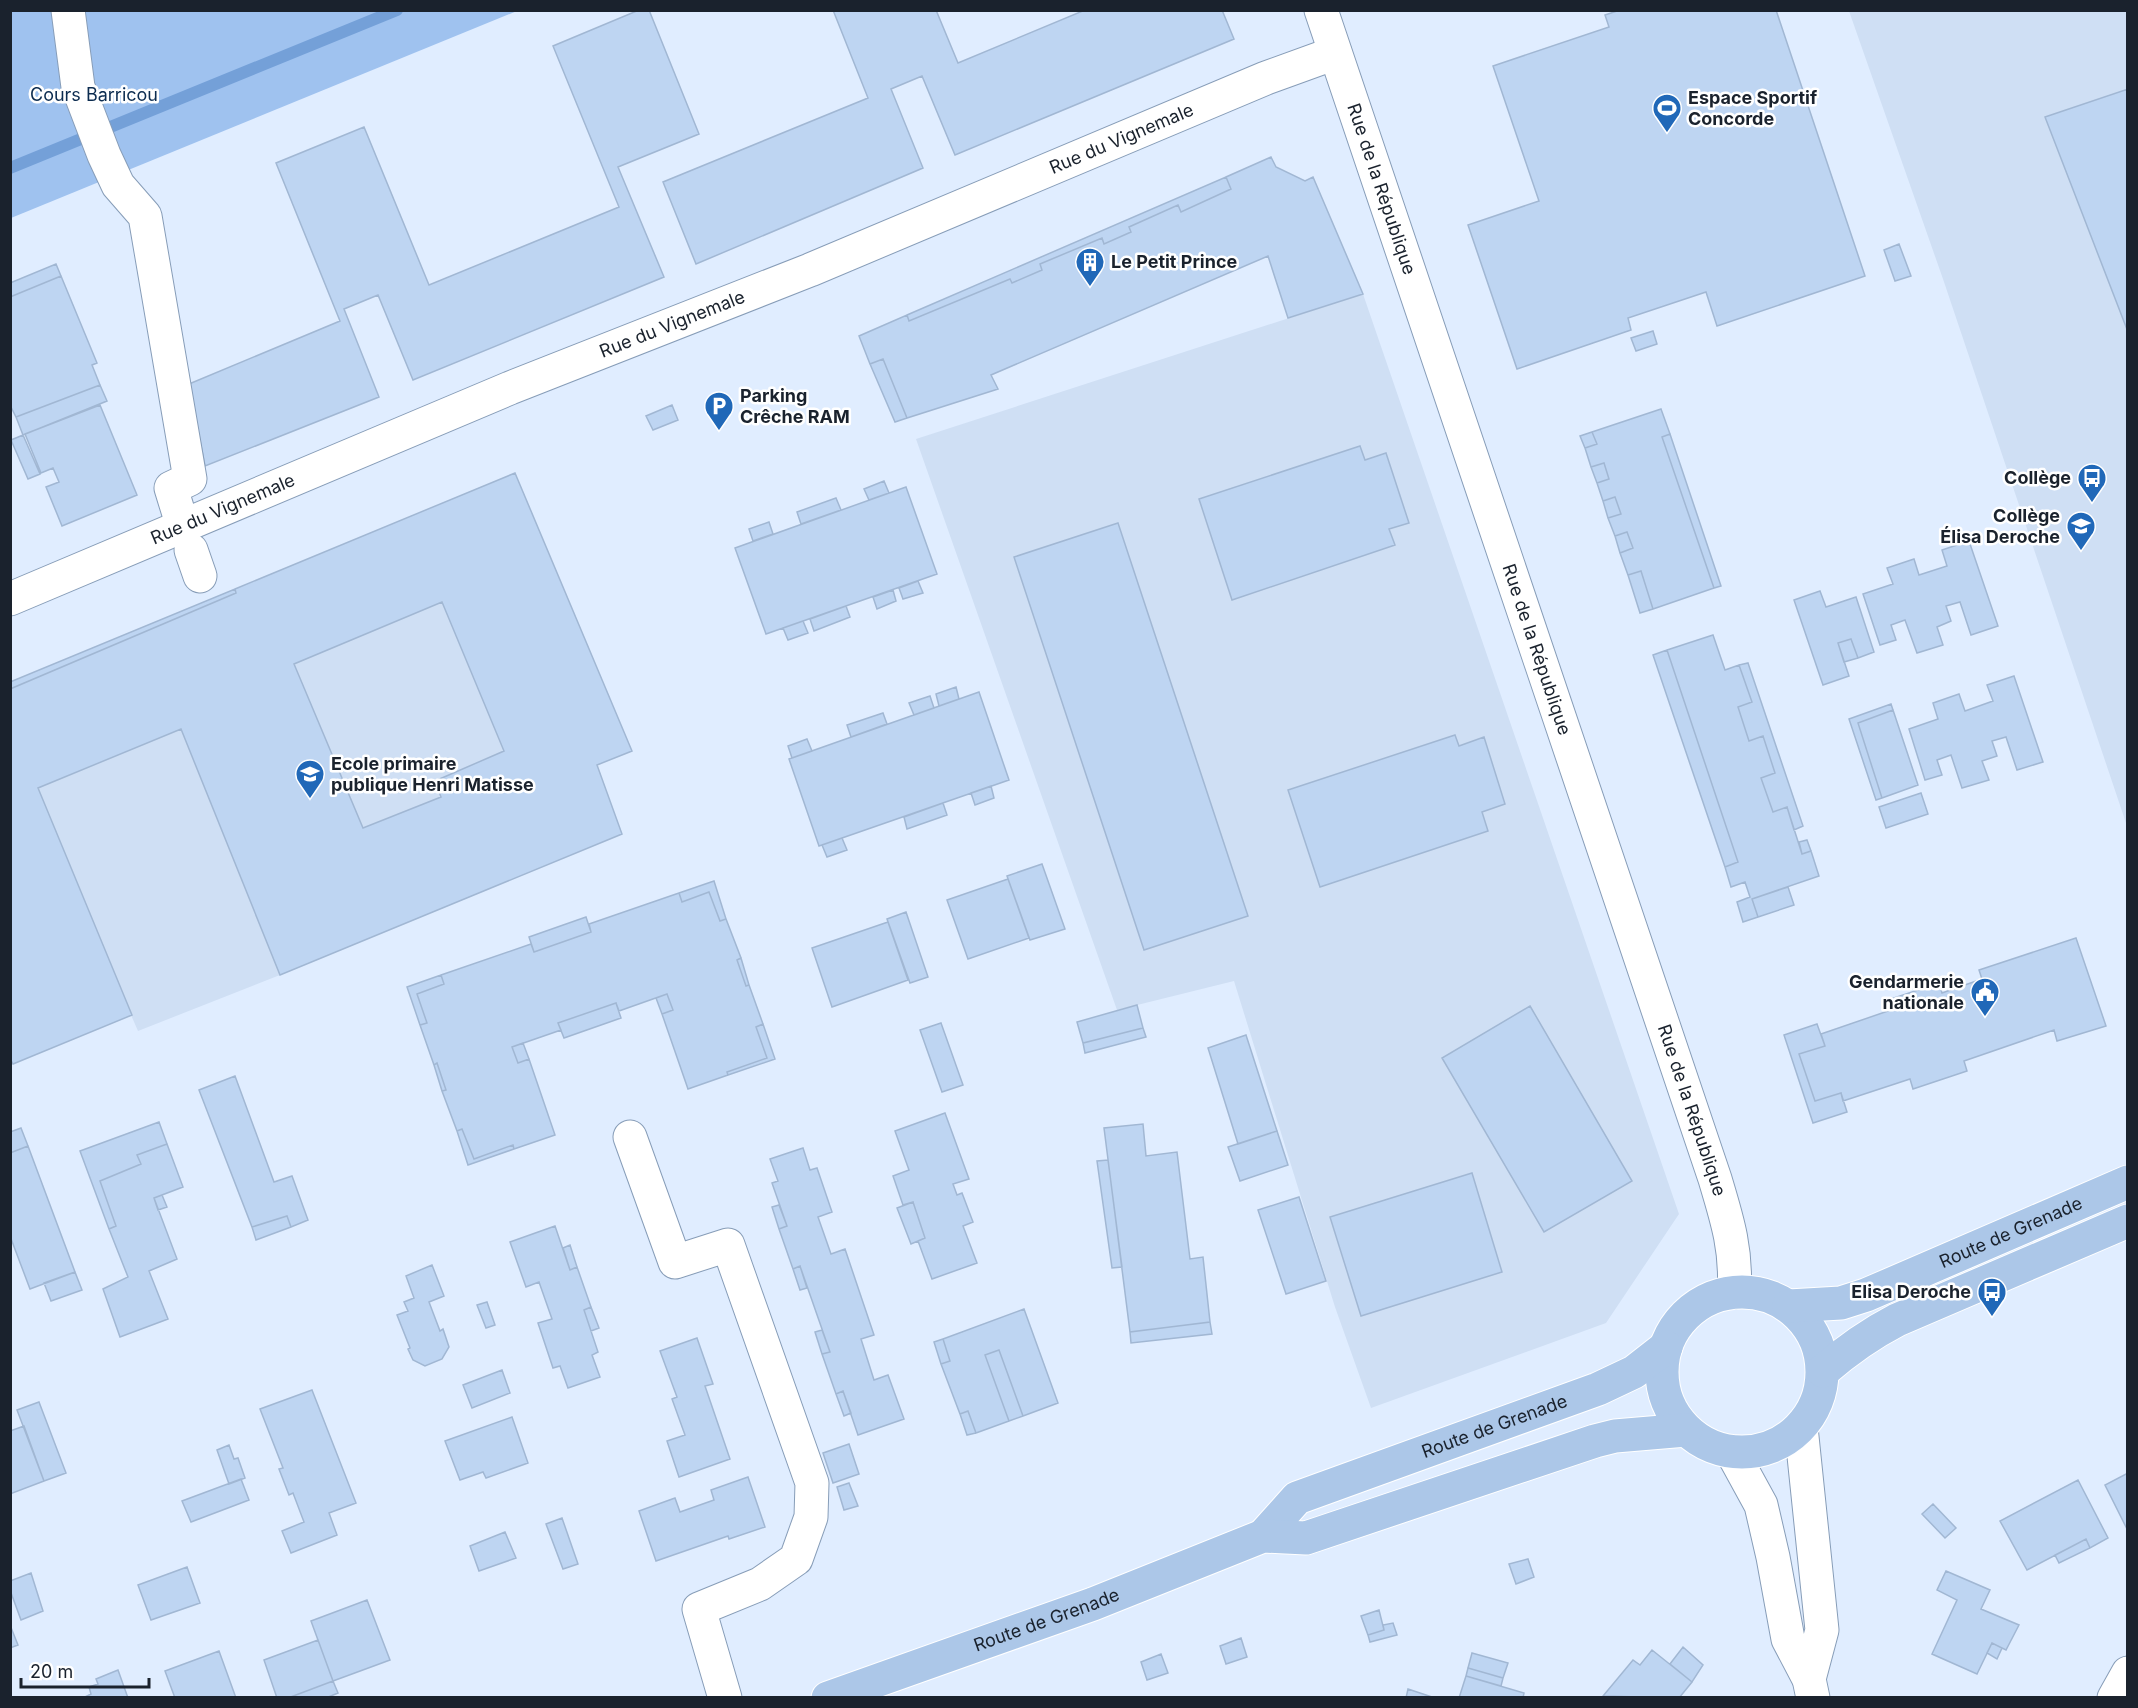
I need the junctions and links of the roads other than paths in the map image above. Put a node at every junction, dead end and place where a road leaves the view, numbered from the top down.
1 (68, 10) edge
2 (1321, 10) edge
3 (1335, 53) junction
4 (179, 514) dead end
5 (10, 599) edge
6 (630, 1137) dead end
7 (2127, 1182) edge
8 (2127, 1221) edge
9 (1734, 1292) junction
10 (1789, 1306) junction
11 (1666, 1347) junction
12 (1823, 1371) junction
13 (1801, 1427) junction
14 (1686, 1430) junction
15 (1732, 1452) junction
16 (1263, 1536) junction
17 (2127, 1673) edge
18 (1811, 1688) edge
19 (725, 1698) edge
20 (828, 1698) edge
21 (2114, 1698) edge

1 - 4 street
2 - 3 street, Rue de la République
3 - 5 street, Rue du Vignemale
3 - 9 street, Rue de la République
6 - 19 street
7 - 10 main road, Route de Grenade
8 - 12 main road, Route de Grenade
9 - 10 main road
9 - 11 main road
10 - 12 main road
11 - 14 main road
11 - 16 main road, Route de Grenade
12 - 13 main road
13 - 15 main road
13 - 18 street
14 - 15 main road
14 - 16 main road, Route de Grenade
15 - 18 street
16 - 20 main road, Route de Grenade
17 - 21 street

